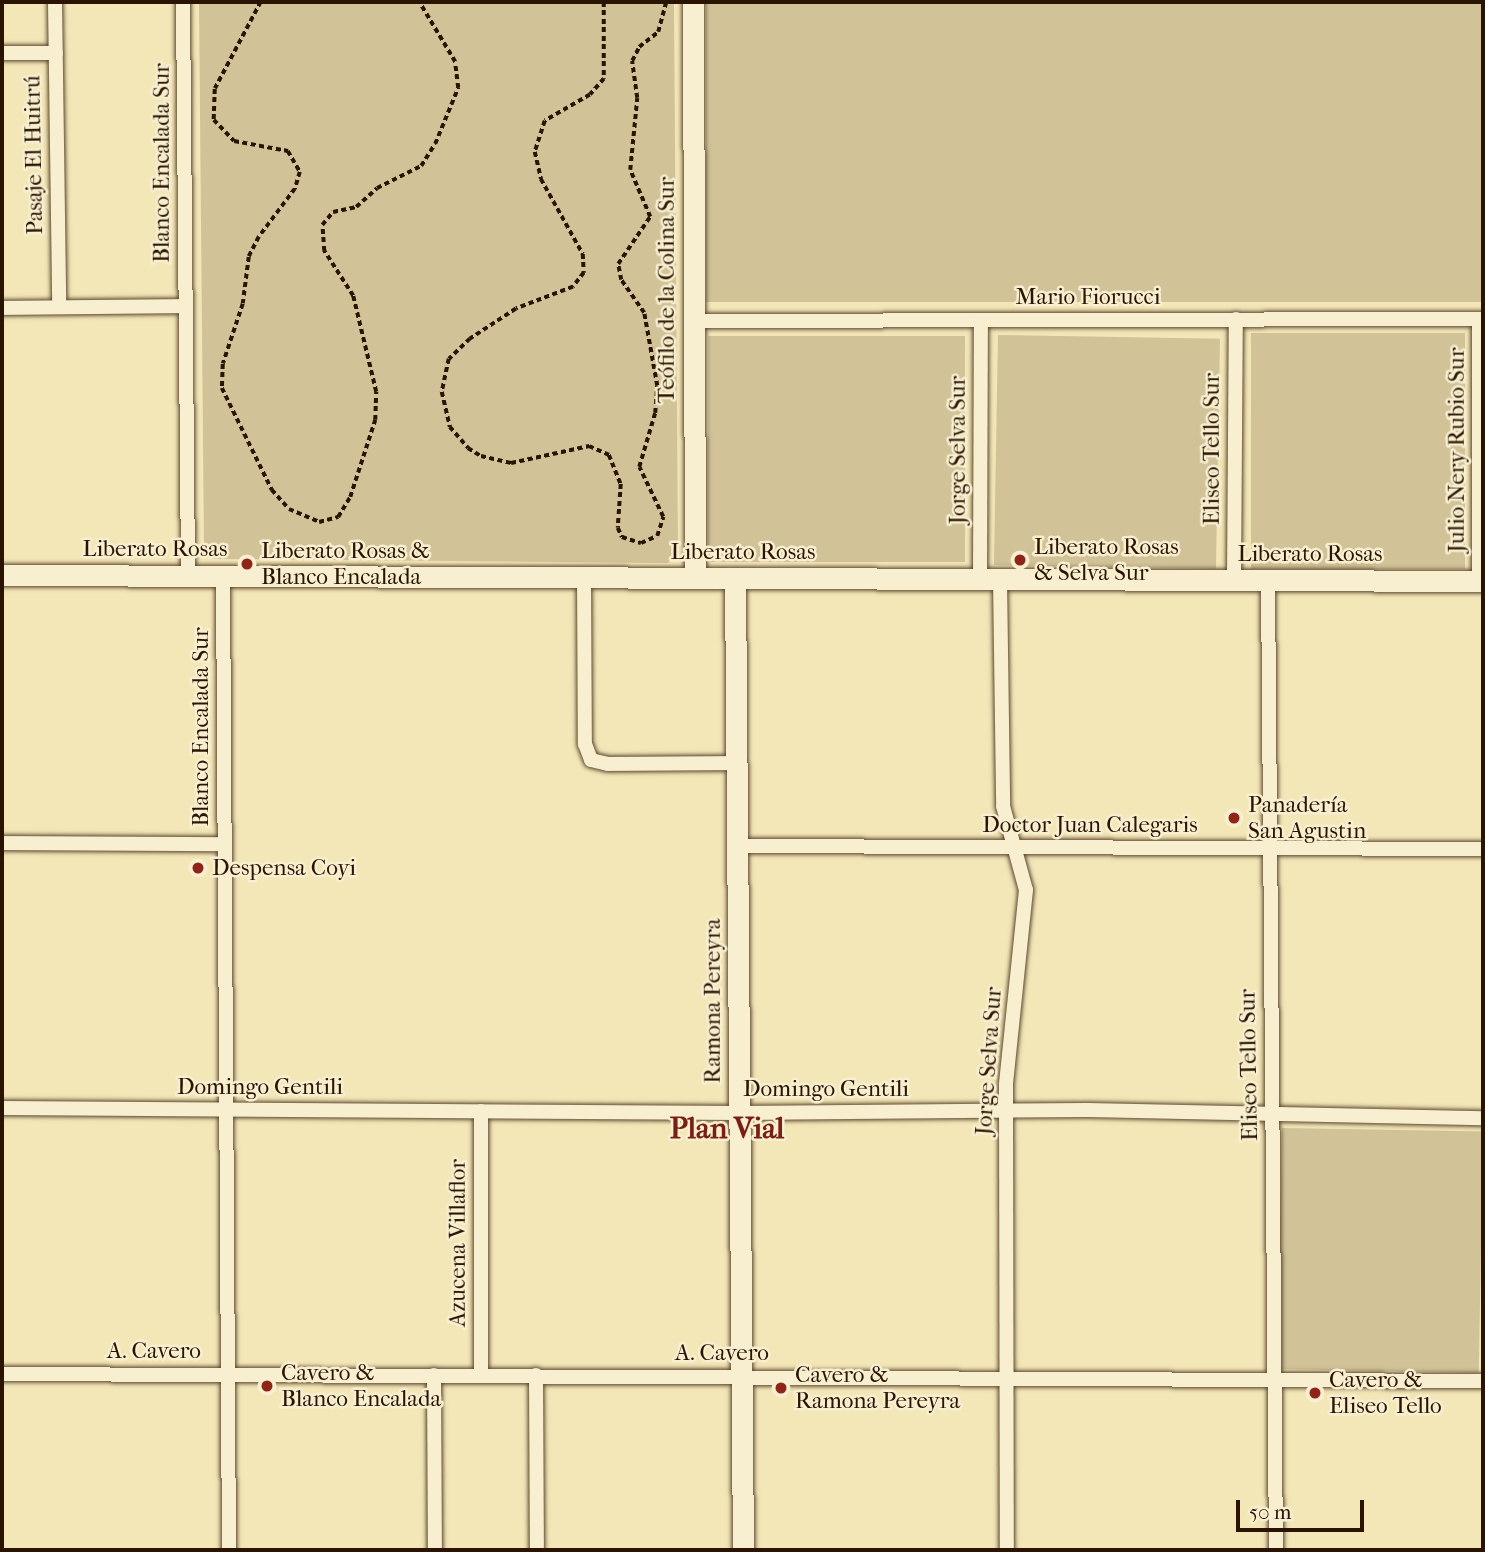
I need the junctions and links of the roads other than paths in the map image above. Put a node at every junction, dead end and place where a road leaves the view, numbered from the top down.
1 (55, 2) edge
2 (183, 2) edge
3 (692, 2) edge
4 (2, 53) edge
5 (55, 53) junction
6 (186, 306) junction
7 (59, 307) junction
8 (2, 308) edge
9 (1481, 318) edge
10 (1236, 319) junction
11 (981, 320) junction
12 (694, 321) junction
13 (2, 575) edge
14 (188, 576) junction
15 (223, 576) junction
16 (584, 577) junction
17 (695, 578) junction
18 (736, 578) junction
19 (990, 579) junction
20 (1234, 580) junction
21 (1268, 580) junction
22 (1481, 581) edge
23 (737, 763) junction
24 (2, 843) edge
25 (224, 844) junction
26 (738, 846) junction
27 (1015, 847) junction
28 (1270, 848) junction
29 (1483, 849) edge
30 (2, 1108) edge
31 (226, 1109) junction
32 (481, 1111) junction
33 (1006, 1111) junction
34 (740, 1113) junction
35 (1272, 1114) junction
36 (1483, 1118) edge
37 (2, 1374) edge
38 (228, 1374) junction
39 (434, 1375) junction
40 (481, 1375) junction
41 (536, 1375) junction
42 (742, 1376) junction
43 (1007, 1377) junction
44 (1275, 1379) junction
45 (1483, 1381) edge
46 (229, 1550) edge
47 (435, 1550) edge
48 (537, 1550) edge
49 (743, 1550) edge
50 (1007, 1550) edge
51 (1276, 1550) edge

1 - 5 street, Pasaje El Huitrú
2 - 6 street, Blanco Encalada Sur
3 - 12 street, Teófilo de la Colina Sur
4 - 5 street
5 - 7 street, Pasaje El Huitrú
6 - 7 street
6 - 14 street, Blanco Encalada Sur
7 - 8 street
9 - 10 street, Mario Fiorucci
9 - 22 street, Julio Nery Rubio Sur
10 - 11 street, Mario Fiorucci
10 - 20 street, Eliseo Tello Sur
11 - 12 street, Mario Fiorucci
11 - 19 street, Jorge Selva Sur
12 - 17 street, Teófilo de la Colina Sur
13 - 14 street, Liberato Rosas
14 - 15 street, Liberato Rosas
15 - 16 street, Liberato Rosas
15 - 25 street, Blanco Encalada Sur
16 - 17 street, Liberato Rosas
16 - 23 street
17 - 18 street, Liberato Rosas
18 - 19 street, Liberato Rosas
18 - 23 street, Ramona Pereyra
19 - 20 street, Liberato Rosas
19 - 27 street, Jorge Selva Sur
20 - 21 street, Liberato Rosas
21 - 22 street, Liberato Rosas
21 - 28 street, Eliseo Tello Sur
23 - 26 street, Ramona Pereyra
24 - 25 street
25 - 31 street, Blanco Encalada Sur
26 - 27 street, Doctor Juan Calegaris
26 - 34 street, Ramona Pereyra
27 - 28 street, Doctor Juan Calegaris
27 - 33 street, Jorge Selva Sur
28 - 29 street, Doctor Juan Calegaris
28 - 35 street, Eliseo Tello Sur
30 - 31 street, Domingo Gentili
31 - 32 street, Domingo Gentili
31 - 38 street, Blanco Encalada Sur
32 - 34 street, Domingo Gentili
32 - 40 street, Azucena Villaflor
33 - 34 street, Domingo Gentili
33 - 35 street, Domingo Gentili
33 - 43 street, Jorge Selva Sur
34 - 42 street, Ramona Pereyra
35 - 36 street, Domingo Gentili
35 - 44 street, Eliseo Tello Sur
37 - 38 street, A. Cavero
38 - 39 street, A. Cavero
38 - 46 street, Blanco Encalada Sur
39 - 40 street, A. Cavero
39 - 47 street
40 - 41 street, A. Cavero
41 - 42 street, A. Cavero
41 - 48 street
42 - 43 street, A. Cavero
42 - 49 street, Ramona Pereyra
43 - 44 street, A. Cavero
43 - 50 street, Jorge Selva Sur
44 - 45 street, A. Cavero
44 - 51 street, Eliseo Tello Sur

